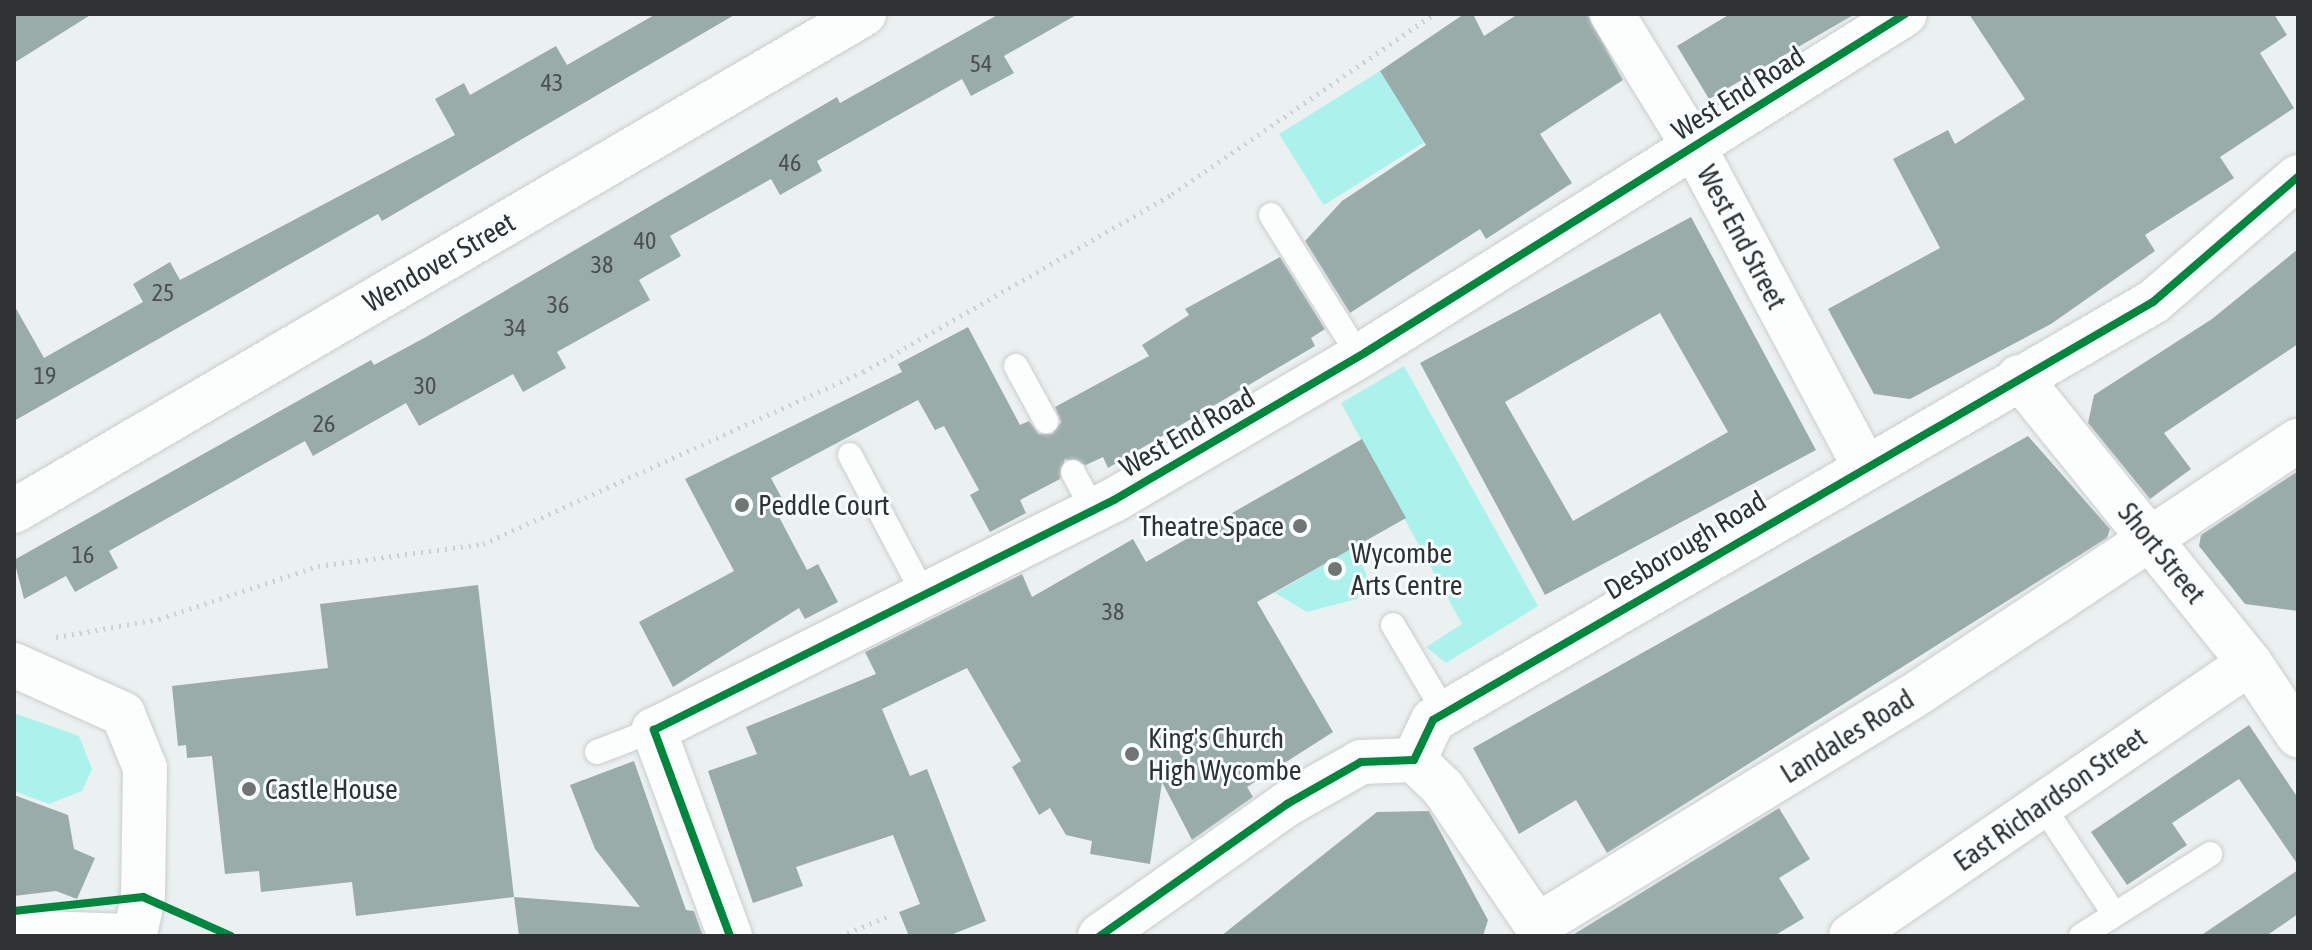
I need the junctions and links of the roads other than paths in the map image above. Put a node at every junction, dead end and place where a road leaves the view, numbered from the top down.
1 (864, 14) edge
2 (1612, 14) edge
3 (1905, 14) edge
4 (1694, 147) junction
5 (2298, 177) edge
6 (1271, 215) dead end
7 (1359, 356) junction
8 (1016, 366) dead end
9 (2019, 377) junction
10 (1046, 421) dead end
11 (2298, 441) edge
12 (850, 455) dead end
13 (1864, 465) junction
14 (1073, 472) dead end
15 (1093, 510) junction
16 (14, 511) edge
17 (2151, 538) junction
18 (924, 595) junction
19 (1393, 625) dead end
20 (2250, 663) junction
21 (14, 665) edge
22 (1445, 713) junction
23 (654, 730) junction
24 (2298, 735) edge
25 (597, 752) dead end
26 (1429, 774) junction
27 (2040, 802) junction
28 (2210, 854) dead end
29 (2114, 914) junction
30 (14, 932) edge
31 (1530, 932) edge
32 (132, 936) edge
33 (730, 936) edge
34 (1100, 936) edge
35 (1851, 936) edge
36 (2081, 936) edge

1 - 16 street, Wendover Street
2 - 4 street, West End Street
3 - 4 street, West End Road
4 - 7 street, West End Road
4 - 13 street, West End Street
5 - 9 street, Desborough Road
6 - 7 lane
7 - 15 street, West End Road
8 - 10 lane
9 - 13 street, Desborough Road
9 - 17 street, Short Street
11 - 17 street, Landales Road
12 - 18 lane
13 - 22 street, Desborough Road
14 - 15 lane
15 - 18 street, West End Road
17 - 20 street, Short Street
17 - 31 street, Landales Road
18 - 23 street, West End Road
19 - 22 lane
20 - 24 street, Short Street
20 - 27 street, East Richardson Street
21 - 32 street
22 - 26 street, Desborough Road
23 - 25 lane
23 - 33 street
26 - 31 street
26 - 34 street
27 - 29 lane
27 - 35 street, East Richardson Street
28 - 29 lane
29 - 36 lane
30 - 32 street

